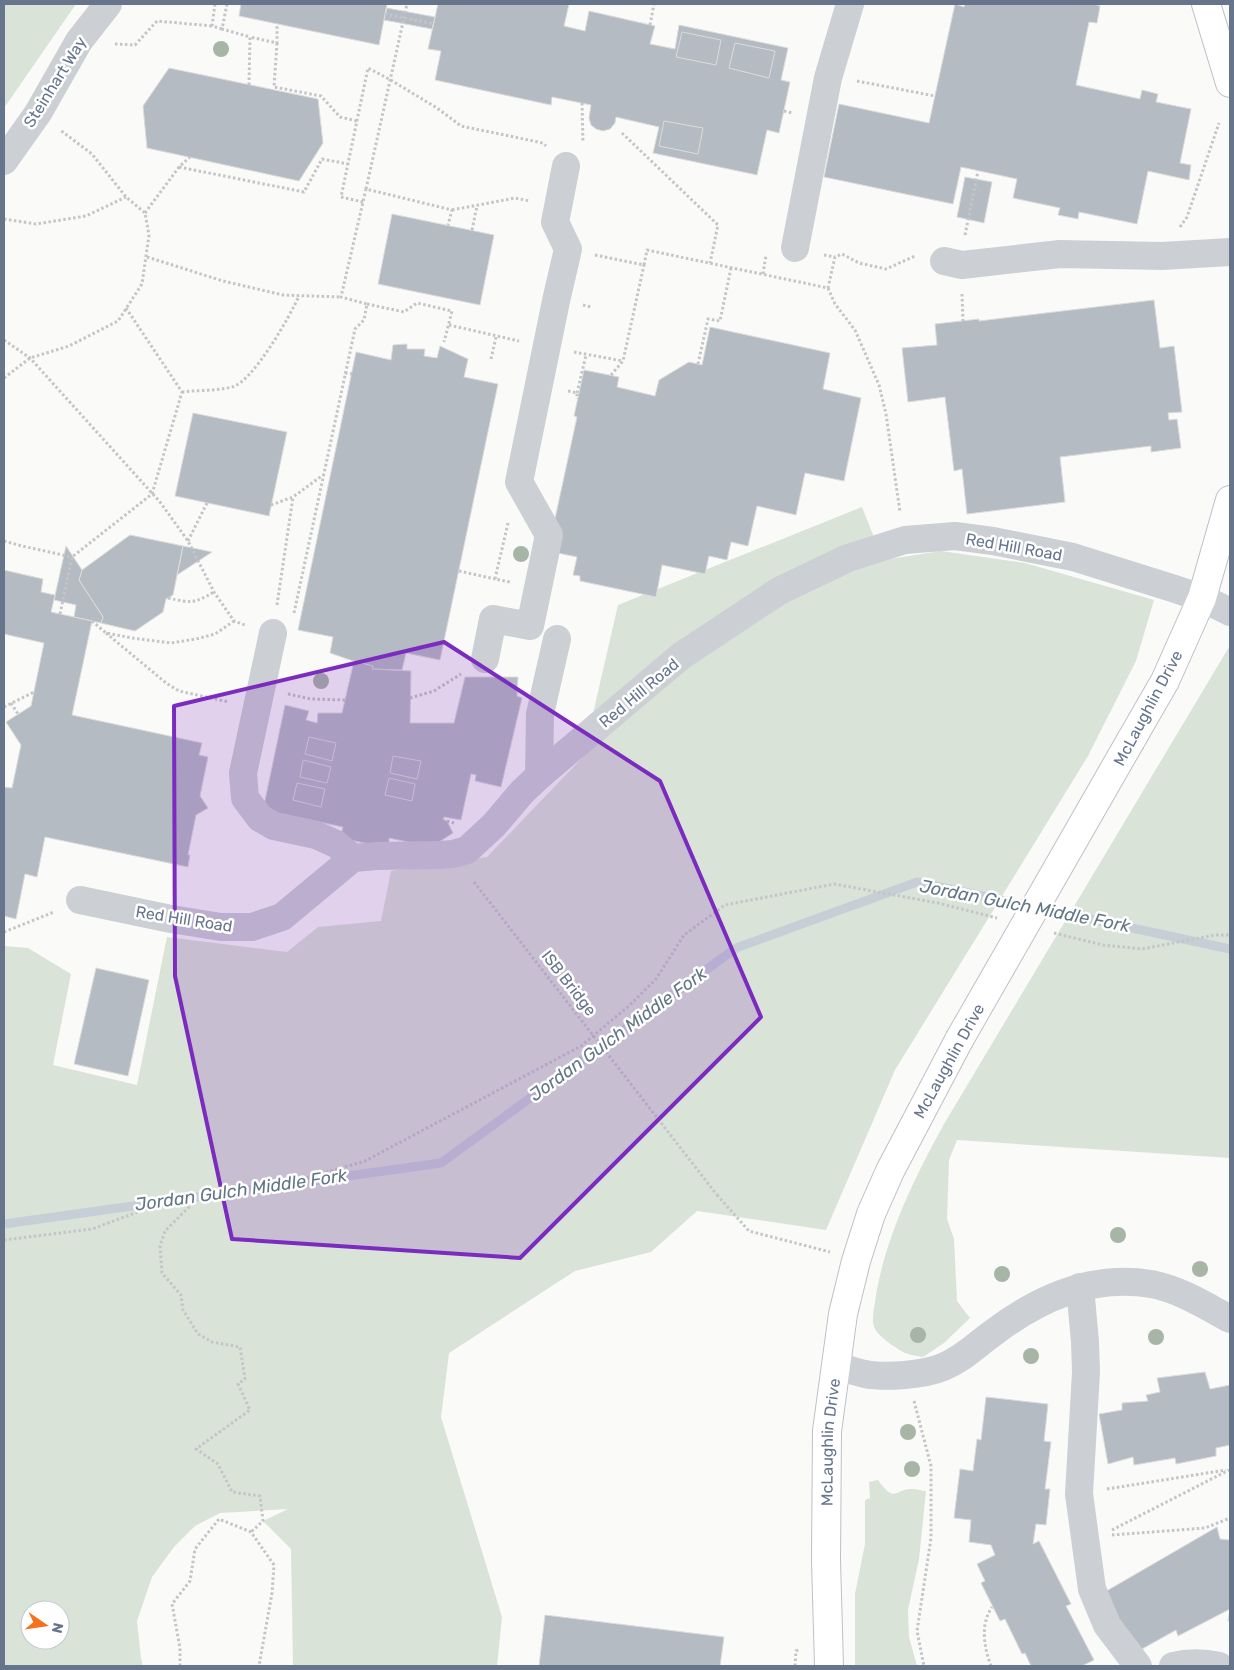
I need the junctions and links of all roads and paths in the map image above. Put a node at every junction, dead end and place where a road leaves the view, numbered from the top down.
1 (108, 4) edge
2 (215, 4) edge
3 (227, 4) edge
4 (407, 4) edge
5 (654, 4) edge
6 (850, 4) edge
7 (1206, 4) edge
8 (385, 14) dead end
9 (277, 24) dead end
10 (434, 24) dead end
11 (650, 24) dead end
12 (212, 26) junction
13 (222, 29) junction
14 (250, 37) junction
15 (79, 41) junction
16 (276, 43) junction
17 (390, 78) junction
18 (857, 81) dead end
19 (1230, 83) edge
20 (249, 85) dead end
21 (935, 96) dead end
22 (582, 103) dead end
23 (38, 112) junction
24 (357, 121) junction
25 (1219, 123) dead end
26 (622, 133) dead end
27 (543, 143) dead end
28 (190, 158) dead end
29 (4, 161) edge
30 (348, 164) junction
31 (566, 166) joint
32 (179, 167) junction
33 (978, 171) dead end
34 (366, 189) junction
35 (126, 197) junction
36 (363, 202) junction
37 (477, 206) junction
38 (558, 206) junction
39 (452, 210) junction
40 (145, 213) junction
41 (4, 219) edge
42 (448, 226) dead end
43 (472, 230) dead end
44 (795, 248) dead end
45 (1230, 252) edge
46 (917, 255) dead end
47 (1162, 256) junction
48 (146, 257) junction
49 (602, 257) dead end
50 (696, 261) dead end
51 (710, 263) dead end
52 (859, 263) dead end
53 (953, 263) joint
54 (644, 265) junction
55 (731, 268) dead end
56 (828, 288) dead end
57 (299, 296) junction
58 (341, 298) junction
59 (367, 304) junction
60 (126, 308) junction
61 (449, 325) junction
62 (496, 336) junction
63 (4, 340) edge
64 (444, 342) dead end
65 (547, 347) junction
66 (586, 354) junction
67 (30, 358) junction
68 (491, 360) dead end
69 (623, 361) junction
70 (698, 364) dead end
71 (345, 373) junction
72 (352, 374) dead end
73 (611, 376) dead end
74 (4, 378) edge
75 (182, 392) junction
76 (577, 393) dead end
77 (323, 474) junction
78 (152, 494) junction
79 (526, 494) junction
80 (293, 496) junction
81 (1230, 500) edge
82 (207, 503) dead end
83 (271, 505) dead end
84 (906, 540) junction
85 (4, 541) edge
86 (188, 541) junction
87 (72, 557) junction
88 (459, 571) dead end
89 (495, 579) junction
90 (214, 592) junction
91 (168, 598) dead end
92 (1202, 598) junction
93 (1230, 612) edge
94 (60, 614) dead end
95 (92, 621) dead end
96 (503, 621) junction
97 (282, 627) junction
98 (106, 633) junction
99 (557, 639) dead end
100 (485, 659) joint
101 (34, 692) dead end
102 (289, 694) dead end
103 (410, 698) dead end
104 (345, 700) dead end
105 (11, 703) junction
106 (4, 707) edge
107 (257, 708) junction
108 (18, 714) dead end
109 (539, 776) junction
110 (353, 858) junction
111 (474, 882) dead end
112 (80, 900) joint
113 (1006, 920) dead end
114 (1045, 930) dead end
115 (4, 932) edge
116 (1230, 935) edge
117 (200, 1196) junction
118 (4, 1240) edge
119 (836, 1253) dead end
120 (1080, 1287) junction
121 (1230, 1319) edge
122 (836, 1365) junction
123 (913, 1397) dead end
124 (1078, 1494) junction
125 (1230, 1518) edge
126 (251, 1532) junction
127 (992, 1607) dead end
128 (804, 1645) dead end
129 (180, 1666) edge
130 (259, 1666) edge
131 (795, 1666) edge
132 (829, 1666) edge
133 (924, 1666) edge
134 (991, 1666) edge
135 (1138, 1666) edge
136 (1173, 1666) edge
137 (1219, 1666) edge

1 - 15 street, Steinhart Way
2 - 12 path
3 - 13 path
4 - 17 path
5 - 11 path
6 - 44 street
7 - 19 main road
8 - 10 path, bridge
9 - 16 path
12 - 13 path
12 - 15 path
13 - 14 path
14 - 16 path
14 - 20 path
15 - 23 street, Steinhart Way
16 - 24 path
17 - 24 path
17 - 27 path
17 - 34 path
18 - 21 path
22 - 31 path
23 - 29 street, Steinhart Way
23 - 35 path
24 - 30 path
25 - 47 path
26 - 51 path
28 - 32 path
30 - 32 path
30 - 36 path
31 - 38 street
32 - 40 path
33 - 53 path
34 - 36 path
34 - 39 path
35 - 40 path
35 - 41 path
36 - 58 path
37 - 38 path
37 - 39 path
37 - 43 path
38 - 65 street
39 - 42 path
40 - 48 path
45 - 47 street
46 - 52 path
47 - 53 street
48 - 57 path
48 - 60 path
49 - 54 path
50 - 54 path
54 - 69 path
55 - 70 path
56 - 84 path
57 - 58 path
57 - 75 path
58 - 59 path
59 - 61 path
59 - 71 path
60 - 67 path
60 - 75 path
61 - 62 path
61 - 64 path
62 - 65 path
62 - 68 path
63 - 67 path
65 - 66 path
65 - 79 street
66 - 69 path
66 - 76 path
67 - 74 path
67 - 78 path
69 - 73 path
71 - 72 path
71 - 77 path
75 - 78 path
77 - 80 path
77 - 97 path
78 - 86 path
78 - 87 path
79 - 89 path
79 - 96 street
80 - 83 path
80 - 97 path
81 - 92 main road, McLaughlin Drive
82 - 86 path
84 - 92 street, Red Hill Road
84 - 109 street, Red Hill Road
85 - 87 path
86 - 90 path
87 - 94 path
88 - 89 path
89 - 96 path
90 - 91 path
90 - 98 path
92 - 93 street, Red Hill Road
92 - 122 main road, McLaughlin Drive, bridge
95 - 98 path
96 - 100 street
97 - 107 street
98 - 107 path
99 - 109 street
100 - 103 path
101 - 105 path
102 - 104 path
105 - 106 path
105 - 108 path
107 - 110 street
109 - 110 street, Red Hill Road
110 - 112 street, Red Hill Road
111 - 119 path, ISB Bridge, bridge
112 - 115 path
113 - 117 path
114 - 116 path
117 - 118 path
117 - 126 path
120 - 121 street
120 - 122 street
120 - 124 street
122 - 132 main road, McLaughlin Drive
123 - 133 path
124 - 125 path
124 - 135 street
126 - 129 path
126 - 130 path
127 - 134 path
128 - 131 path
136 - 137 street

